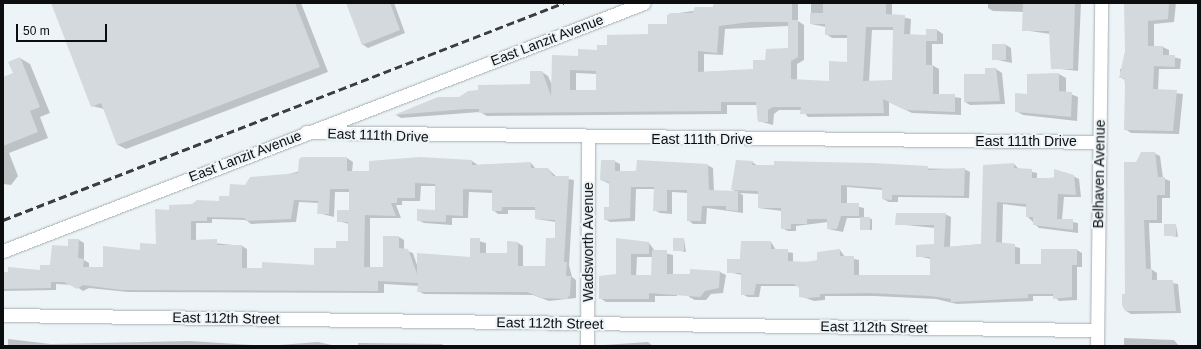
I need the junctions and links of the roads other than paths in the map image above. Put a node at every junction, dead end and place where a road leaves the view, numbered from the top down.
1 (644, 3) edge
2 (1101, 3) edge
3 (306, 132) junction
4 (588, 138) junction
5 (1099, 142) junction
6 (3, 250) edge
7 (3, 315) edge
8 (588, 323) junction
9 (1097, 330) junction
10 (587, 346) edge
11 (1097, 346) edge

1 - 3 street, East Lanzit Avenue
2 - 5 street, Belhaven Avenue
3 - 4 street, East 111th Drive
3 - 6 street, East Lanzit Avenue
4 - 5 street, East 111th Drive
4 - 8 street, Wadsworth Avenue
5 - 9 street, Belhaven Avenue
7 - 8 street, East 112th Street
8 - 9 street, East 112th Street
8 - 10 street, Wadsworth Avenue
9 - 11 street, Belhaven Avenue

